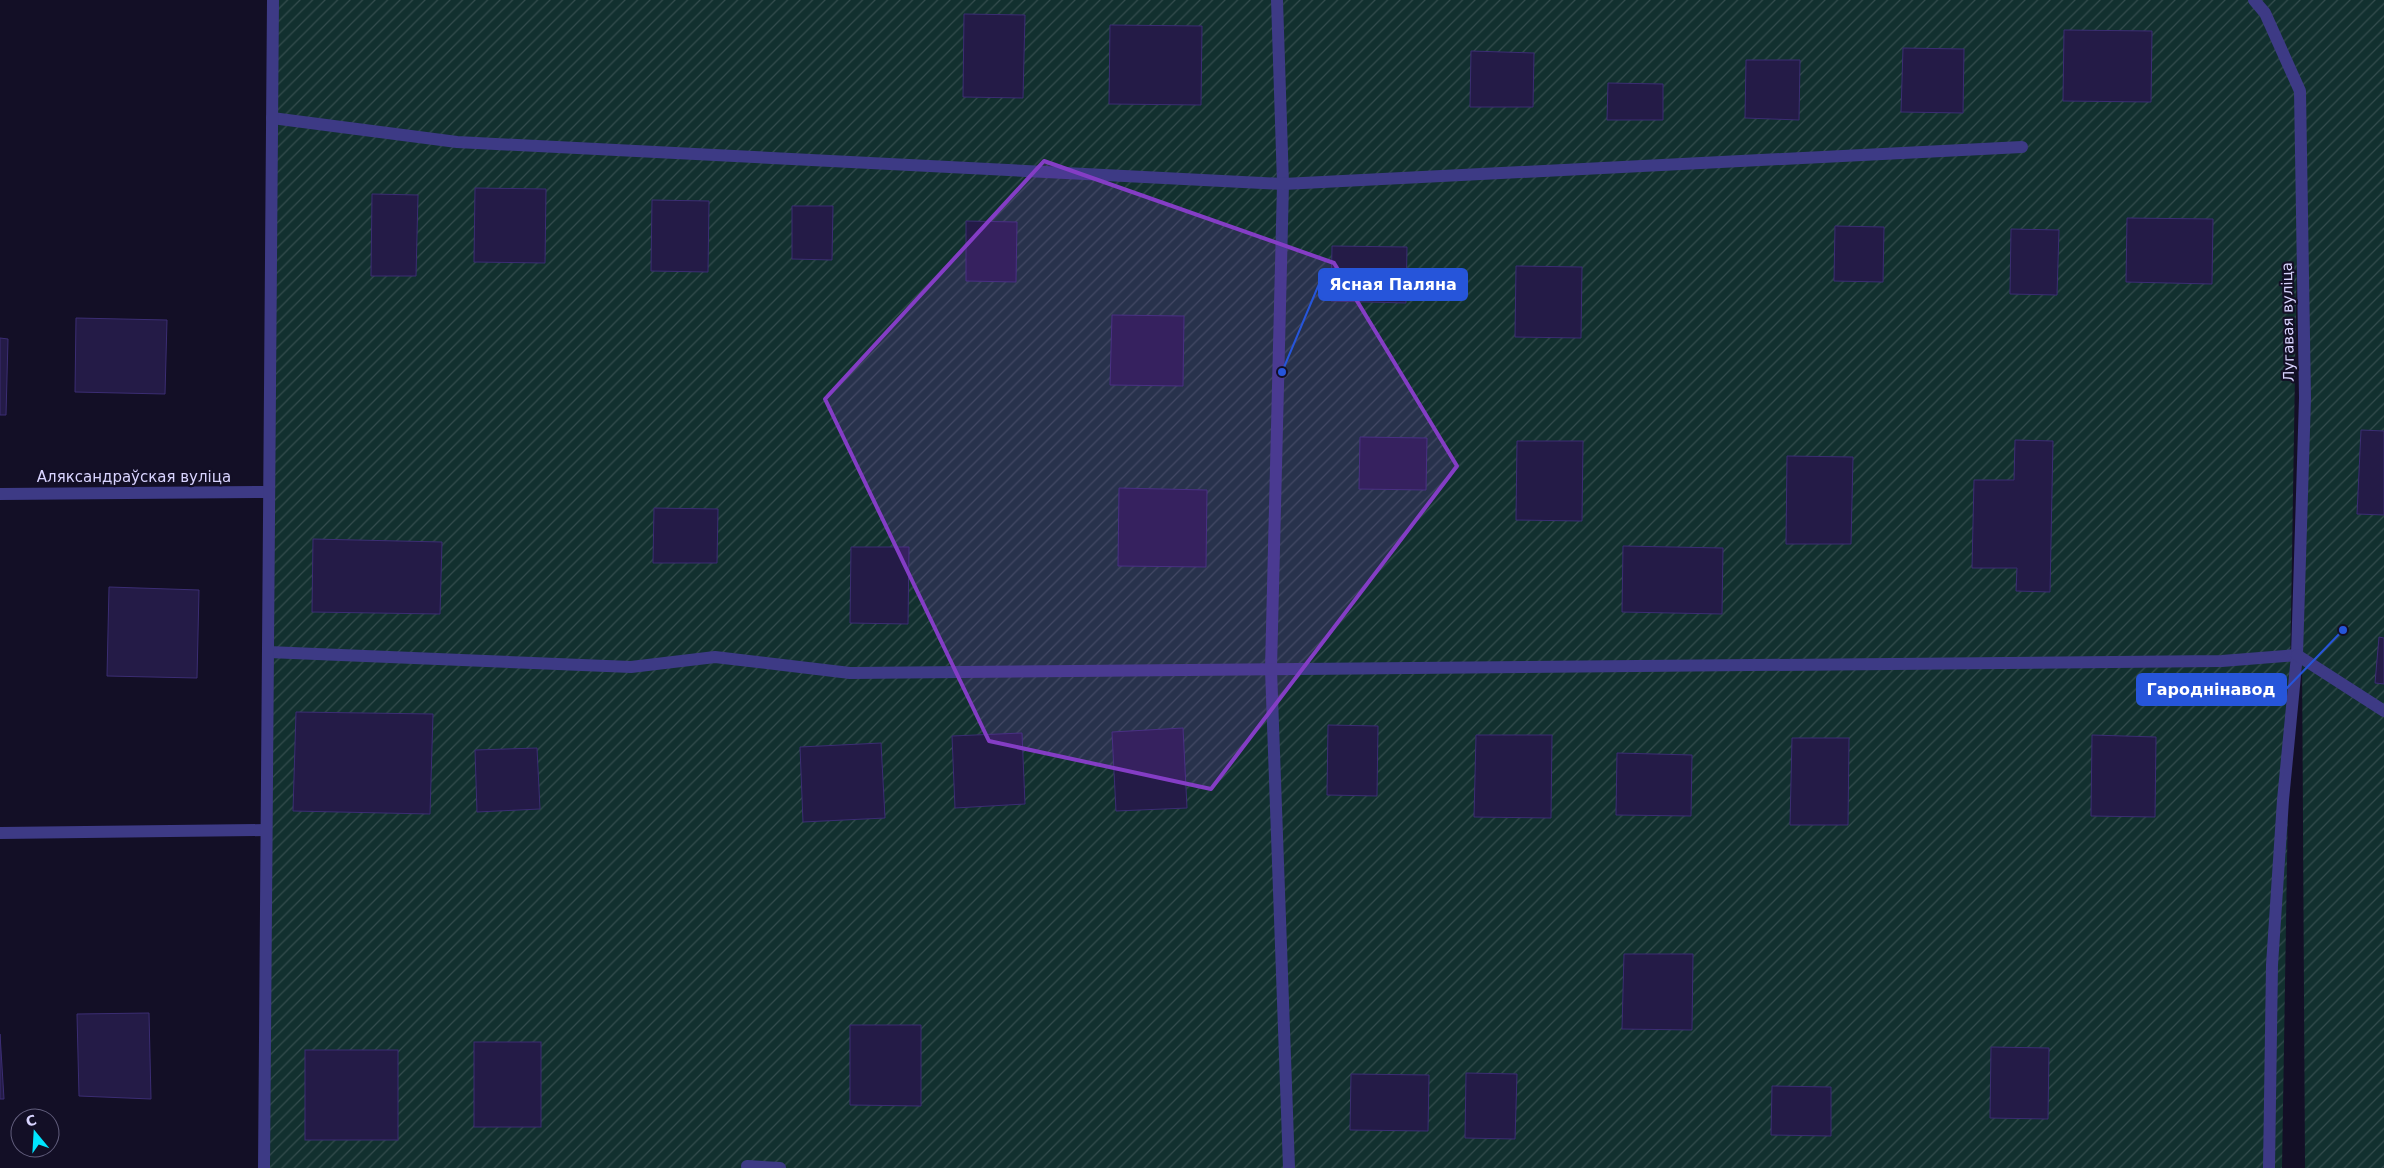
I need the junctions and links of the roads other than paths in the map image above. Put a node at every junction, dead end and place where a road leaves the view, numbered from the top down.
1 (273, 0) edge
2 (1277, 0) edge
3 (2254, 0) edge
4 (272, 118) junction
5 (2022, 147) dead end
6 (1283, 184) junction
7 (269, 492) junction
8 (0, 494) edge
9 (268, 652) junction
10 (2297, 655) junction
11 (1271, 669) junction
12 (2384, 711) edge
13 (266, 830) junction
14 (0, 833) edge
15 (747, 1166) dead end
16 (264, 1168) edge
17 (780, 1168) edge
18 (1289, 1168) edge
19 (2269, 1168) edge

1 - 4 street
2 - 6 street
3 - 10 street, Лугавая вуліца
4 - 6 street
4 - 7 street
5 - 6 street
6 - 11 street
7 - 8 street, Аляксандраўская вуліца
7 - 9 street
9 - 11 street
9 - 13 street
10 - 11 street
10 - 12 street
10 - 19 street, Лугавая вуліца
11 - 18 street
13 - 14 street
13 - 16 street
15 - 17 street

